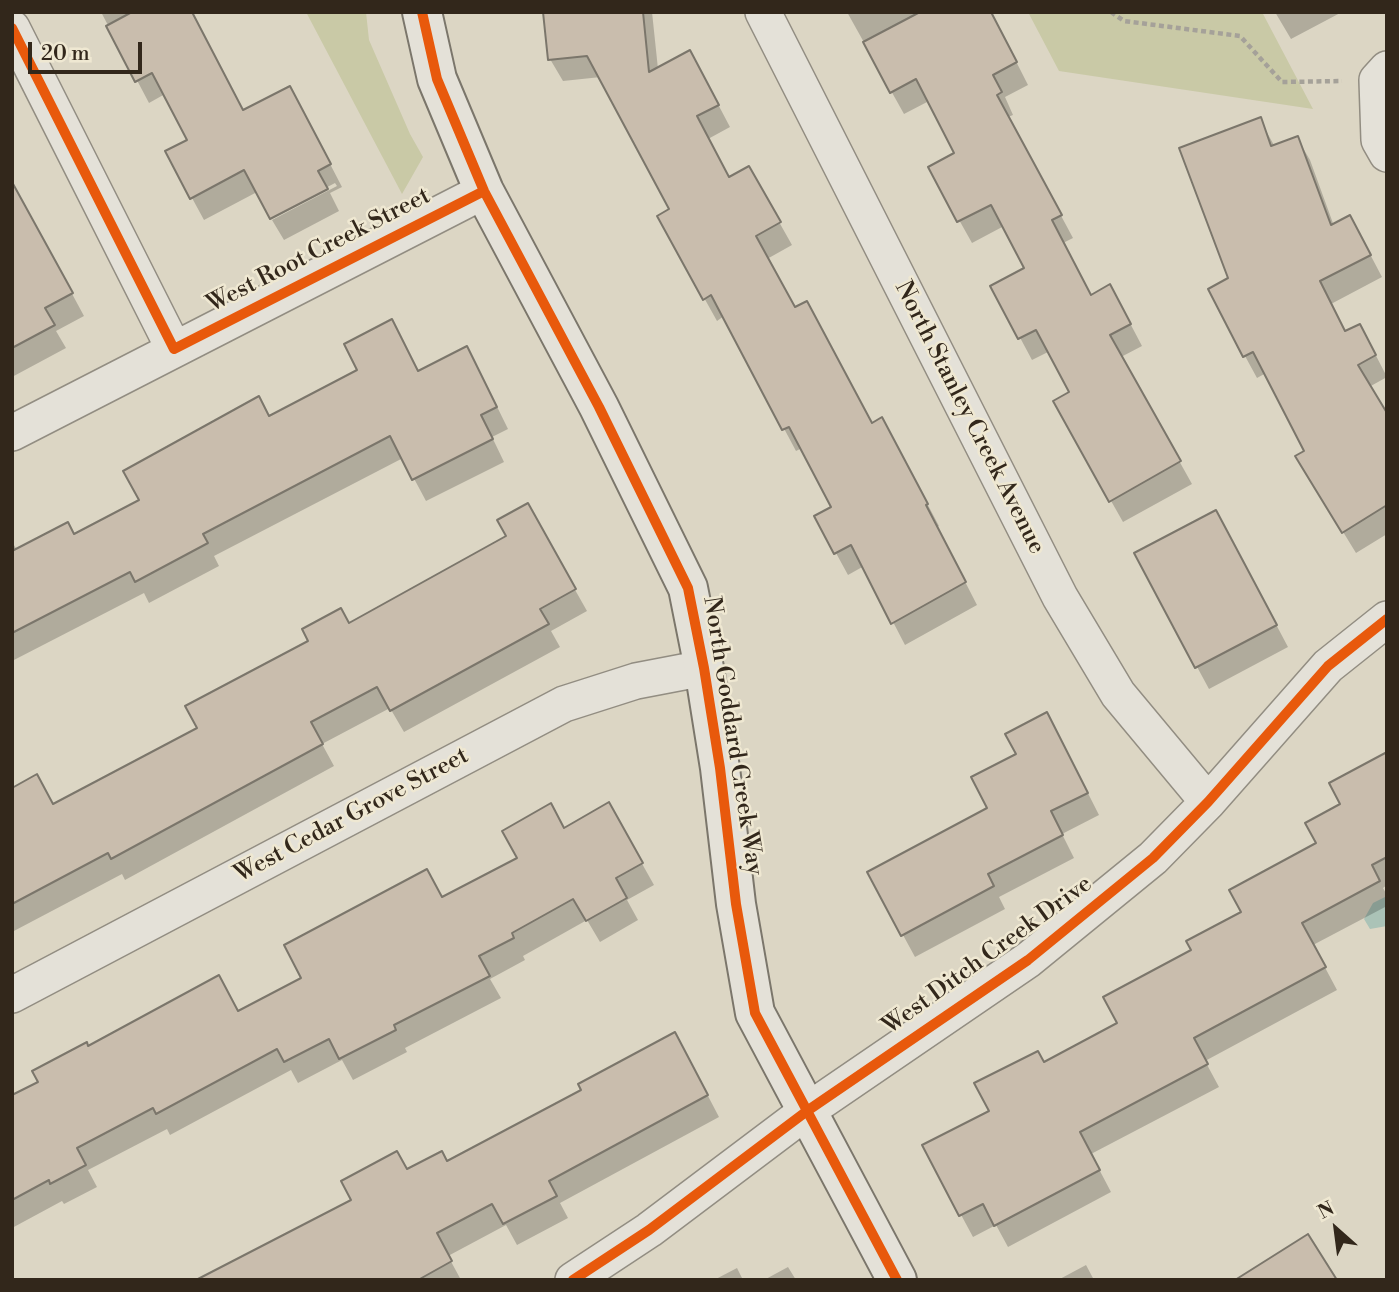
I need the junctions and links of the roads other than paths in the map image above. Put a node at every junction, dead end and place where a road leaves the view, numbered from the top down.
1 (422, 12) edge
2 (763, 12) edge
3 (12, 28) edge
4 (1382, 75) edge
5 (1387, 154) edge
6 (484, 191) junction
7 (174, 349) junction
8 (12, 433) edge
9 (1387, 619) edge
10 (704, 668) junction
11 (1208, 803) junction
12 (12, 995) edge
13 (807, 1111) junction
14 (573, 1280) edge
15 (897, 1280) edge

1 - 6 street, North Goddard Creek Way
2 - 11 street, North Stanley Creek Avenue
3 - 7 street
4 - 5 street
6 - 7 street, West Root Creek Street
6 - 10 street, North Goddard Creek Way
7 - 8 street, West Root Creek Street
9 - 11 street, West Ditch Creek Drive
10 - 12 street, West Cedar Grove Street
10 - 13 street, North Goddard Creek Way
11 - 13 street, West Ditch Creek Drive
13 - 14 street, West Ditch Creek Drive
13 - 15 street, North Goddard Creek Way

